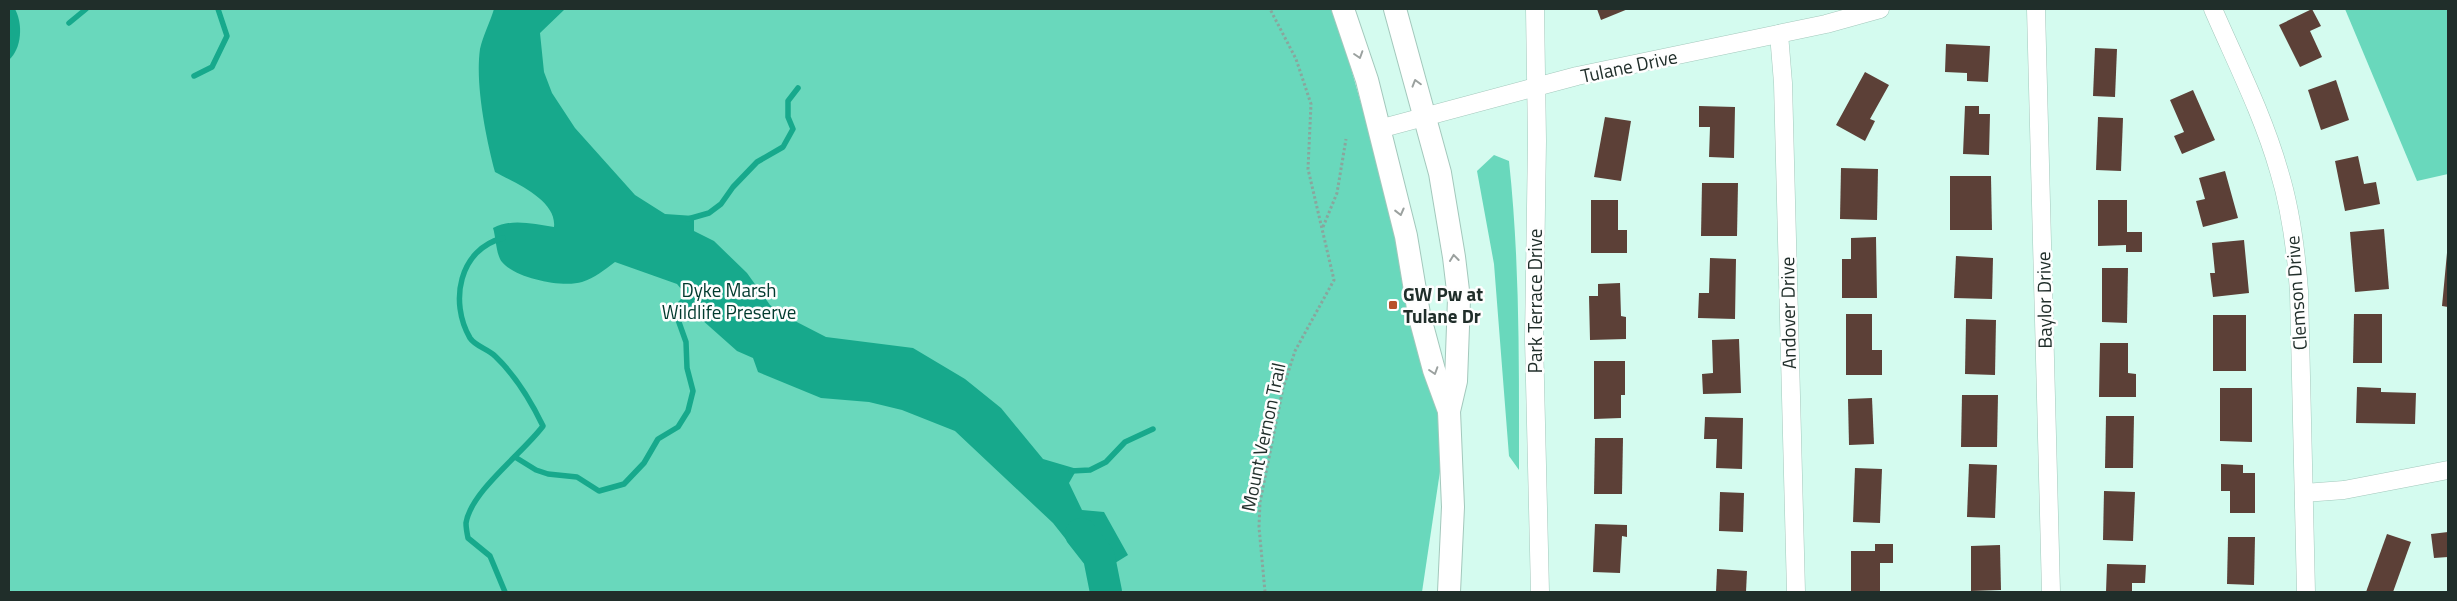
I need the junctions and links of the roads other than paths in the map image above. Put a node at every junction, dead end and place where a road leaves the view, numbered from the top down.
1 (1343, 9) edge
2 (1395, 9) edge
3 (1535, 9) edge
4 (1880, 9) edge
5 (2036, 9) edge
6 (2213, 9) edge
7 (1779, 34) junction
8 (1536, 87) junction
9 (1425, 118) junction
10 (1379, 129) junction
11 (1449, 411) junction
12 (2448, 470) edge
13 (2304, 493) junction
14 (1449, 592) edge
15 (1540, 592) edge
16 (1796, 592) edge
17 (2051, 592) edge
18 (2306, 592) edge

1 -> 10 main road
9 -> 2 main road
3 - 8 street, Park Terrace Drive
4 - 7 street, Tulane Drive
5 - 17 street, Baylor Drive
6 - 13 street, Clemson Drive
7 - 8 street, Tulane Drive
7 - 16 street, Andover Drive
8 - 9 street, Tulane Drive
8 - 15 street, Park Terrace Drive
9 - 10 street, Tulane Drive
11 -> 9 main road
10 -> 11 main road
11 - 14 main road
12 - 13 street
13 - 18 street, Clemson Drive

